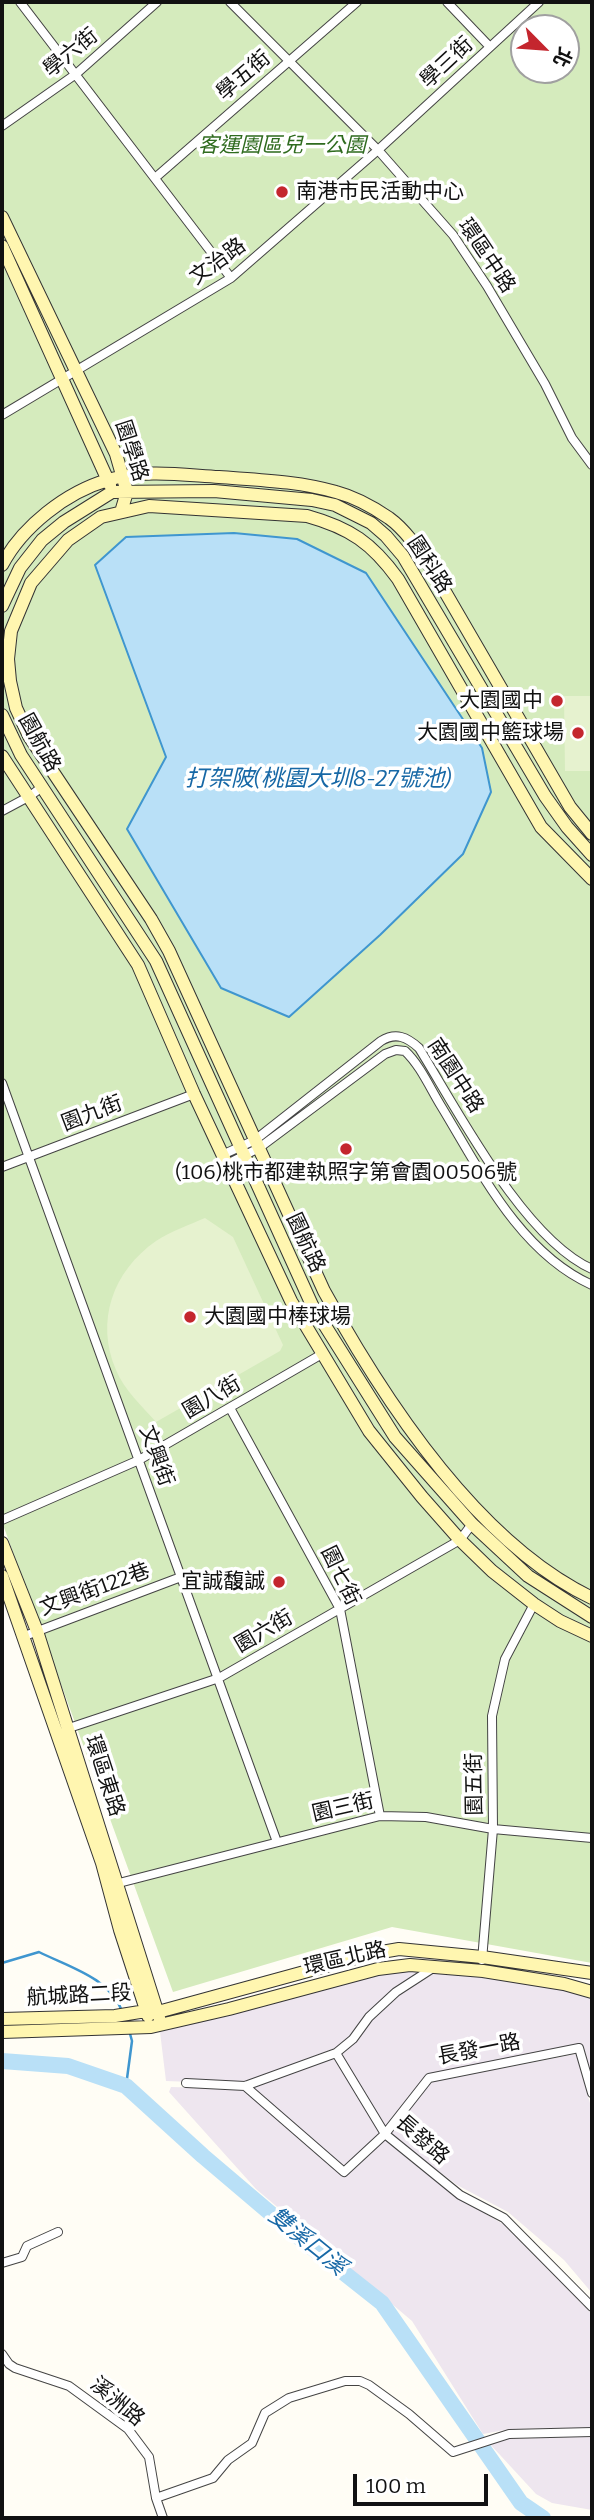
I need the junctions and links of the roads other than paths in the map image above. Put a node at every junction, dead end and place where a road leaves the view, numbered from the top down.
1 (20, 2) edge
2 (157, 2) edge
3 (230, 2) edge
4 (357, 2) edge
5 (447, 2) edge
6 (539, 2) edge
7 (490, 47) junction
8 (288, 61) junction
9 (76, 74) junction
10 (2, 126) edge
11 (378, 150) junction
12 (155, 178) junction
13 (2, 217) edge
14 (2, 246) edge
15 (231, 278) junction
16 (78, 371) junction
17 (62, 380) junction
18 (2, 415) edge
19 (592, 464) edge
20 (123, 477) junction
21 (110, 486) junction
22 (127, 492) junction
23 (121, 512) junction
24 (2, 565) edge
25 (2, 606) edge
26 (2, 715) edge
27 (2, 757) edge
28 (42, 787) junction
29 (30, 796) junction
30 (2, 811) edge
31 (592, 834) edge
32 (592, 855) edge
33 (592, 879) edge
34 (2, 1083) edge
35 (194, 1094) junction
36 (257, 1144) junction
37 (242, 1152) junction
38 (29, 1157) junction
39 (224, 1160) junction
40 (2, 1167) edge
41 (592, 1269) edge
42 (592, 1285) edge
43 (321, 1354) junction
44 (230, 1408) junction
45 (139, 1460) junction
46 (2, 1520) edge
47 (472, 1524) junction
48 (460, 1540) junction
49 (2, 1543) edge
50 (2, 1576) edge
51 (181, 1577) junction
52 (592, 1598) edge
53 (534, 1604) junction
54 (340, 1609) junction
55 (592, 1617) edge
56 (37, 1631) junction
57 (592, 1636) edge
58 (22, 1637) junction
59 (219, 1678) junction
60 (62, 1731) junction
61 (380, 1816) junction
62 (494, 1829) junction
63 (592, 1838) edge
64 (277, 1842) junction
65 (113, 1885) junction
66 (482, 1956) junction
67 (433, 1968) junction
68 (483, 1971) junction
69 (592, 1973) edge
70 (592, 1992) edge
71 (2, 2019) edge
72 (154, 2019) junction
73 (2, 2032) edge
74 (336, 2053) junction
75 (186, 2083) dead end
76 (245, 2087) junction
77 (592, 2093) edge
78 (384, 2134) junction
79 (58, 2232) dead end
80 (2, 2263) edge
81 (592, 2307) edge
82 (2, 2354) edge
83 (5, 2367) edge
84 (592, 2432) edge
85 (156, 2498) junction
86 (163, 2518) edge

1 - 9 street
2 - 9 street, 學六街
3 - 8 street, 環區中路
4 - 8 street, 學五街
5 - 7 street
6 - 7 street, 學三街
7 - 11 street, 學三街
8 - 11 street, 環區中路
8 - 12 street, 學五街
9 - 10 street, 學六街
9 - 12 street
11 - 15 street, 文治路
11 - 19 street, 環區中路
12 - 15 street
13 - 16 street, 園學路
14 - 17 street, 園學路
15 - 16 street, 文治路
16 - 17 street, 文治路
16 - 20 street, 園學路
17 - 18 street, 文治路
17 - 21 street, 園學路
20 - 21 street
20 - 22 street, 園學路
20 - 31 street
21 - 22 street, 園科路
21 - 23 street, 園學路
21 - 24 street
21 - 25 street
22 - 23 street, 園學路
22 - 32 street, 園科路
23 - 33 street
23 - 36 street
26 - 28 street, 園航路
27 - 29 street
28 - 29 street
28 - 37 street, 園航路
29 - 30 street
29 - 35 street
34 - 38 street, 文興街
35 - 38 street, 園九街
35 - 39 street
36 - 37 street, 南園中路
36 - 41 street, 南園中路
36 - 42 street, 南園中路
36 - 52 street
37 - 39 street, 南園中路
37 - 47 street, 園航路
38 - 40 street, 園九街
38 - 45 street, 文興街
39 - 43 street
43 - 44 street, 園八街
43 - 48 street
44 - 45 street, 園八街
44 - 54 street, 園七街
45 - 46 street, 園八街
45 - 51 street, 文興街
47 - 48 street, 園六街
47 - 55 street, 園航路
48 - 53 street
48 - 54 street, 園六街
49 - 56 street, 環區東路
50 - 58 street, 環區東路
51 - 56 street, 文興街122巷
51 - 59 street, 文興街
53 - 57 street
53 - 62 street, 園五街
54 - 59 street, 園六街
54 - 61 street, 園七街
56 - 58 street, 文興街122巷
56 - 60 street, 環區東路
58 - 60 street, 環區東路
59 - 60 street, 園六街
59 - 64 street, 文興街
60 - 65 street, 環區東路
61 - 62 street, 園三街
61 - 64 street, 園三街
62 - 63 street, 園三街
62 - 66 street, 園五街
64 - 65 street, 園三街
65 - 72 street, 環區東路
66 - 68 street, 園五街
66 - 69 street, 環區北路
66 - 72 street, 環區北路
67 - 68 street, 環區北路
67 - 72 street, 環區北路
67 - 74 street
68 - 70 street, 環區北路
71 - 72 street, 航城路二段
72 - 73 street, 航城路二段
74 - 76 street
74 - 78 street, 長發路
75 - 76 street
76 - 78 street, 長發一路
77 - 78 street, 長發一路
78 - 81 street, 長發路
79 - 80 street
82 - 83 street, 溪洲路
83 - 85 street, 溪洲路
84 - 85 street
85 - 86 street, 溪洲路

